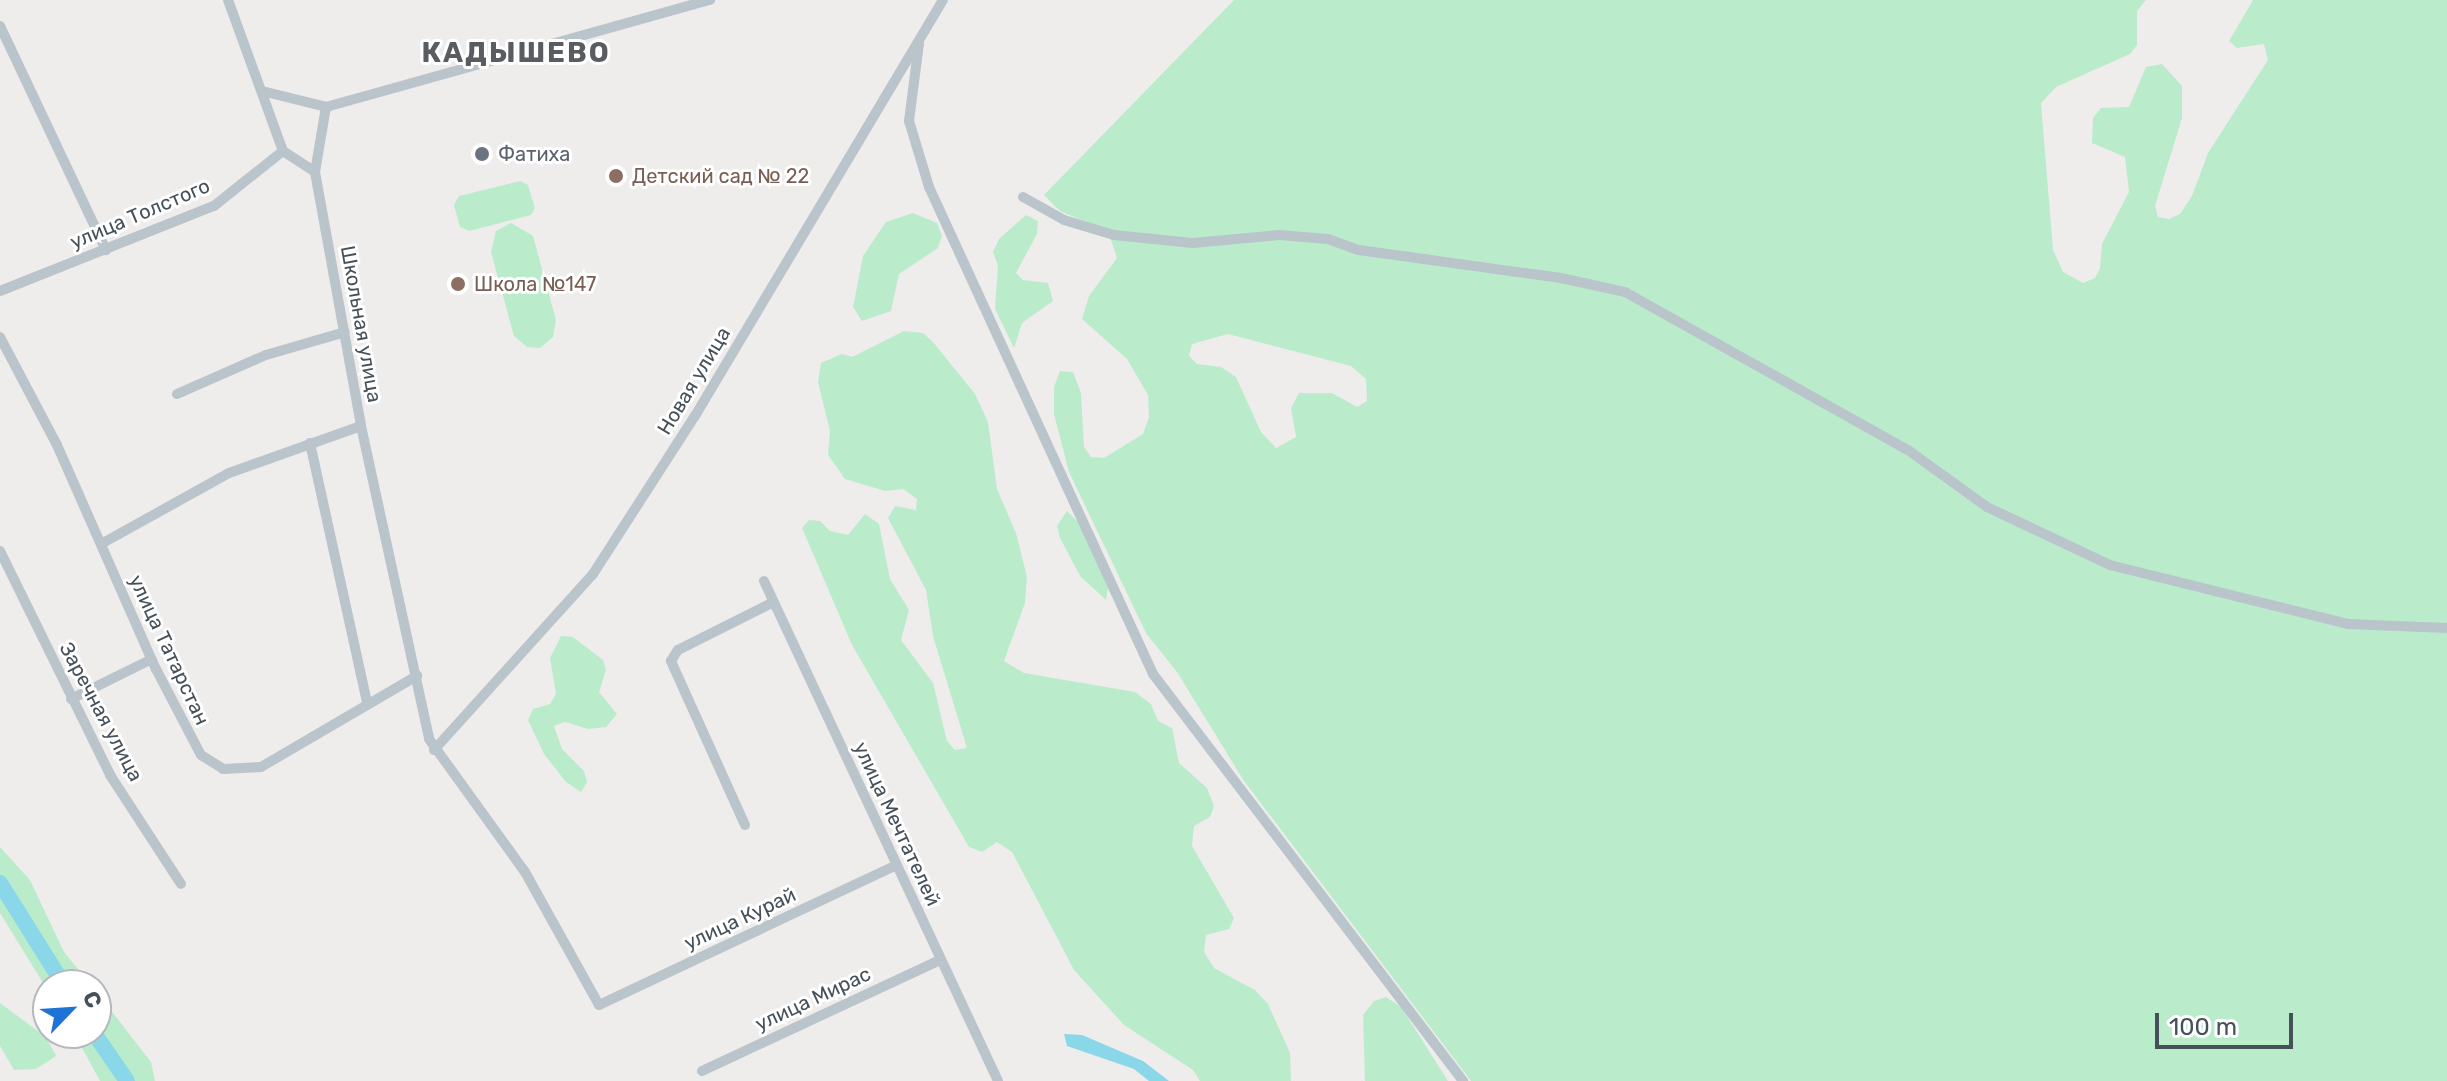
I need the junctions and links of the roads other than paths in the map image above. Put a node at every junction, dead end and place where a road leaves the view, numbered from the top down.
1 (228, 0) edge
2 (710, 0) edge
3 (943, 0) edge
4 (0, 26) edge
5 (919, 43) junction
6 (262, 91) junction
7 (326, 107) junction
8 (283, 151) junction
9 (315, 172) junction
10 (1023, 197) dead end
11 (106, 250) junction
12 (0, 291) edge
13 (345, 332) junction
14 (0, 337) edge
15 (177, 394) dead end
16 (361, 426) junction
17 (310, 443) junction
18 (101, 544) junction
19 (0, 551) edge
20 (764, 581) dead end
21 (774, 602) junction
22 (2447, 628) edge
23 (152, 659) junction
24 (417, 676) junction
25 (71, 699) junction
26 (367, 703) junction
27 (434, 750) junction
28 (745, 825) dead end
29 (897, 865) junction
30 (181, 884) dead end
31 (940, 960) junction
32 (702, 1071) dead end
33 (998, 1081) edge
34 (1463, 1081) edge

1 - 6 street
2 - 7 street
3 - 5 street, Новая улица
4 - 11 street
5 - 27 street, Новая улица
5 - 34 street
6 - 7 street
6 - 8 street
7 - 9 street
8 - 9 street
8 - 11 street, улица Толстого
9 - 13 street, Школьная улица
10 - 22 street
11 - 12 street, улица Толстого
13 - 15 street
13 - 16 street, Школьная улица
14 - 18 street, улица Татарстан
16 - 17 street
16 - 24 street, Школьная улица
17 - 18 street
17 - 26 street
18 - 23 street, улица Татарстан
19 - 25 street, Заречная улица
20 - 21 street, улица Мечтателей
21 - 28 street
21 - 29 street, улица Мечтателей
23 - 25 street
23 - 26 street, улица Татарстан
24 - 26 street, улица Татарстан
24 - 27 street, Школьная улица
25 - 30 street, Заречная улица
27 - 29 street, улица Курай
29 - 31 street, улица Мечтателей
31 - 32 street, улица Мирас
31 - 33 street, улица Мечтателей

